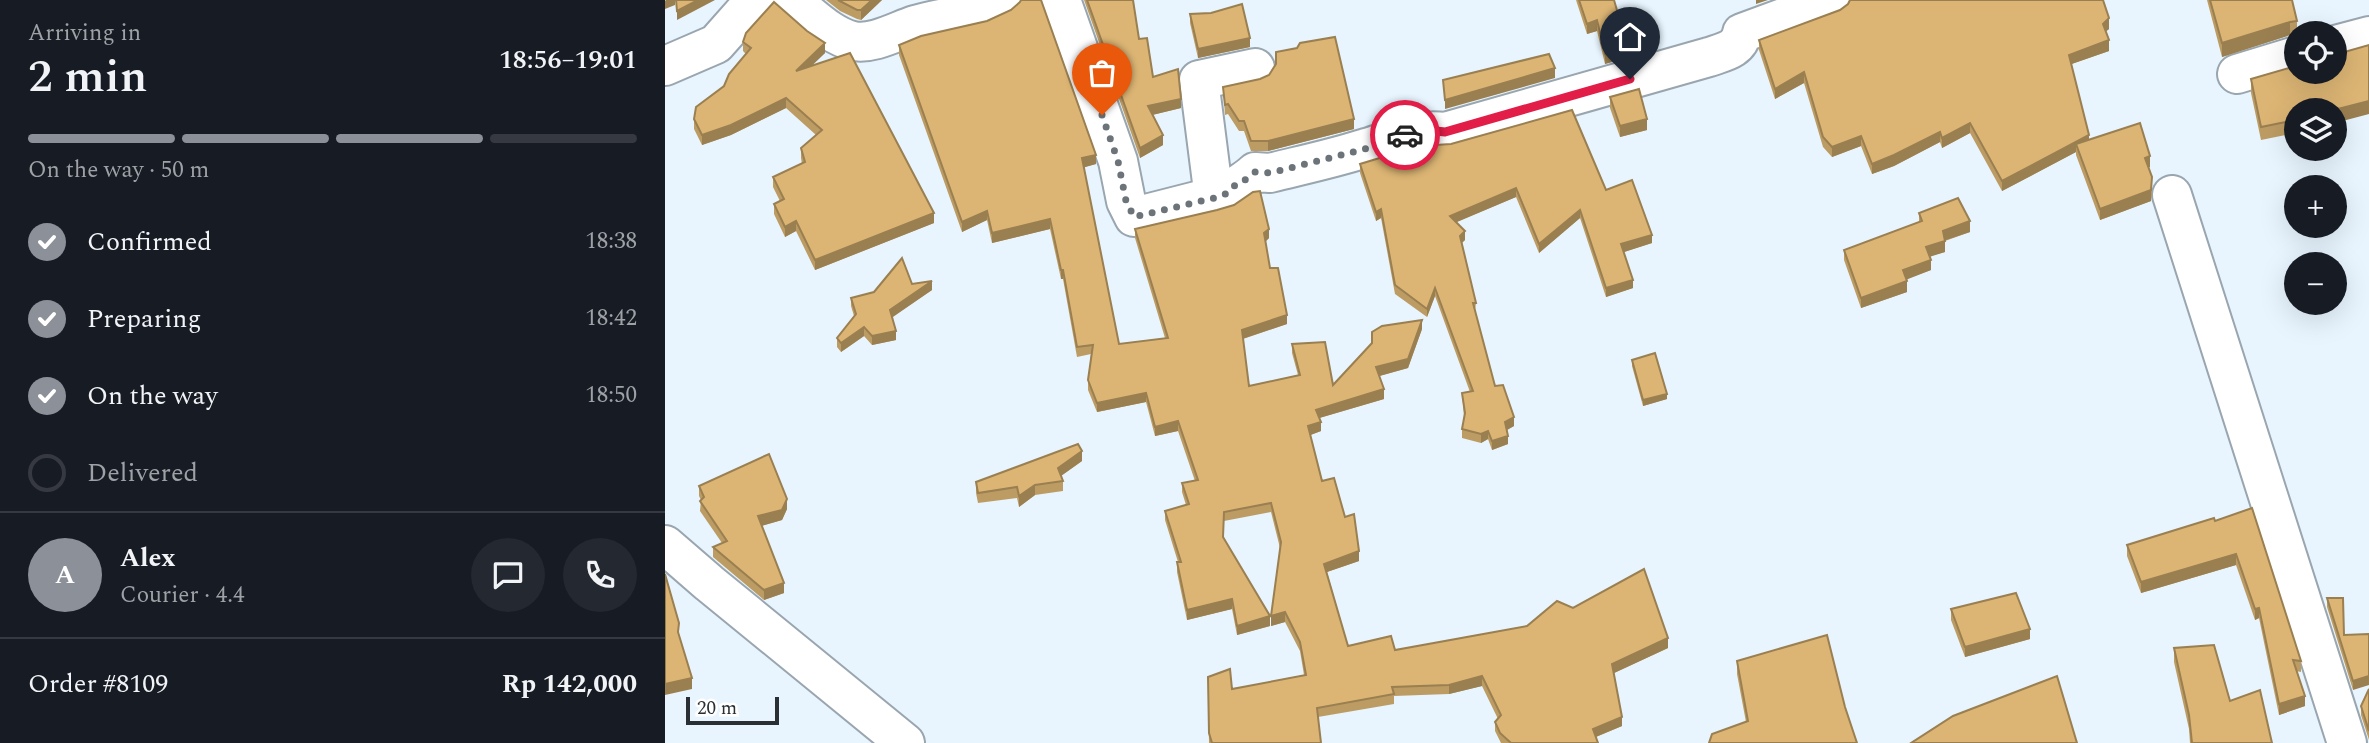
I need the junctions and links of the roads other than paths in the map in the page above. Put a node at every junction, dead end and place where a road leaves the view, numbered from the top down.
1 (755, 0) edge
2 (791, 0) edge
3 (1002, 0) edge
4 (1061, 0) edge
5 (1832, 0) edge
6 (2369, 36) edge
7 (2347, 42) edge
8 (666, 60) edge
9 (2284, 60) edge
10 (1255, 68) dead end
11 (2237, 74) dead end
12 (2172, 195) dead end
13 (1214, 198) junction
14 (665, 545) edge
15 (905, 743) edge
16 (2347, 743) edge

1 - 8 street
2 - 3 street
4 - 13 street
5 - 13 street
6 - 7 street
9 - 11 street
10 - 13 street
12 - 16 street
14 - 15 street

